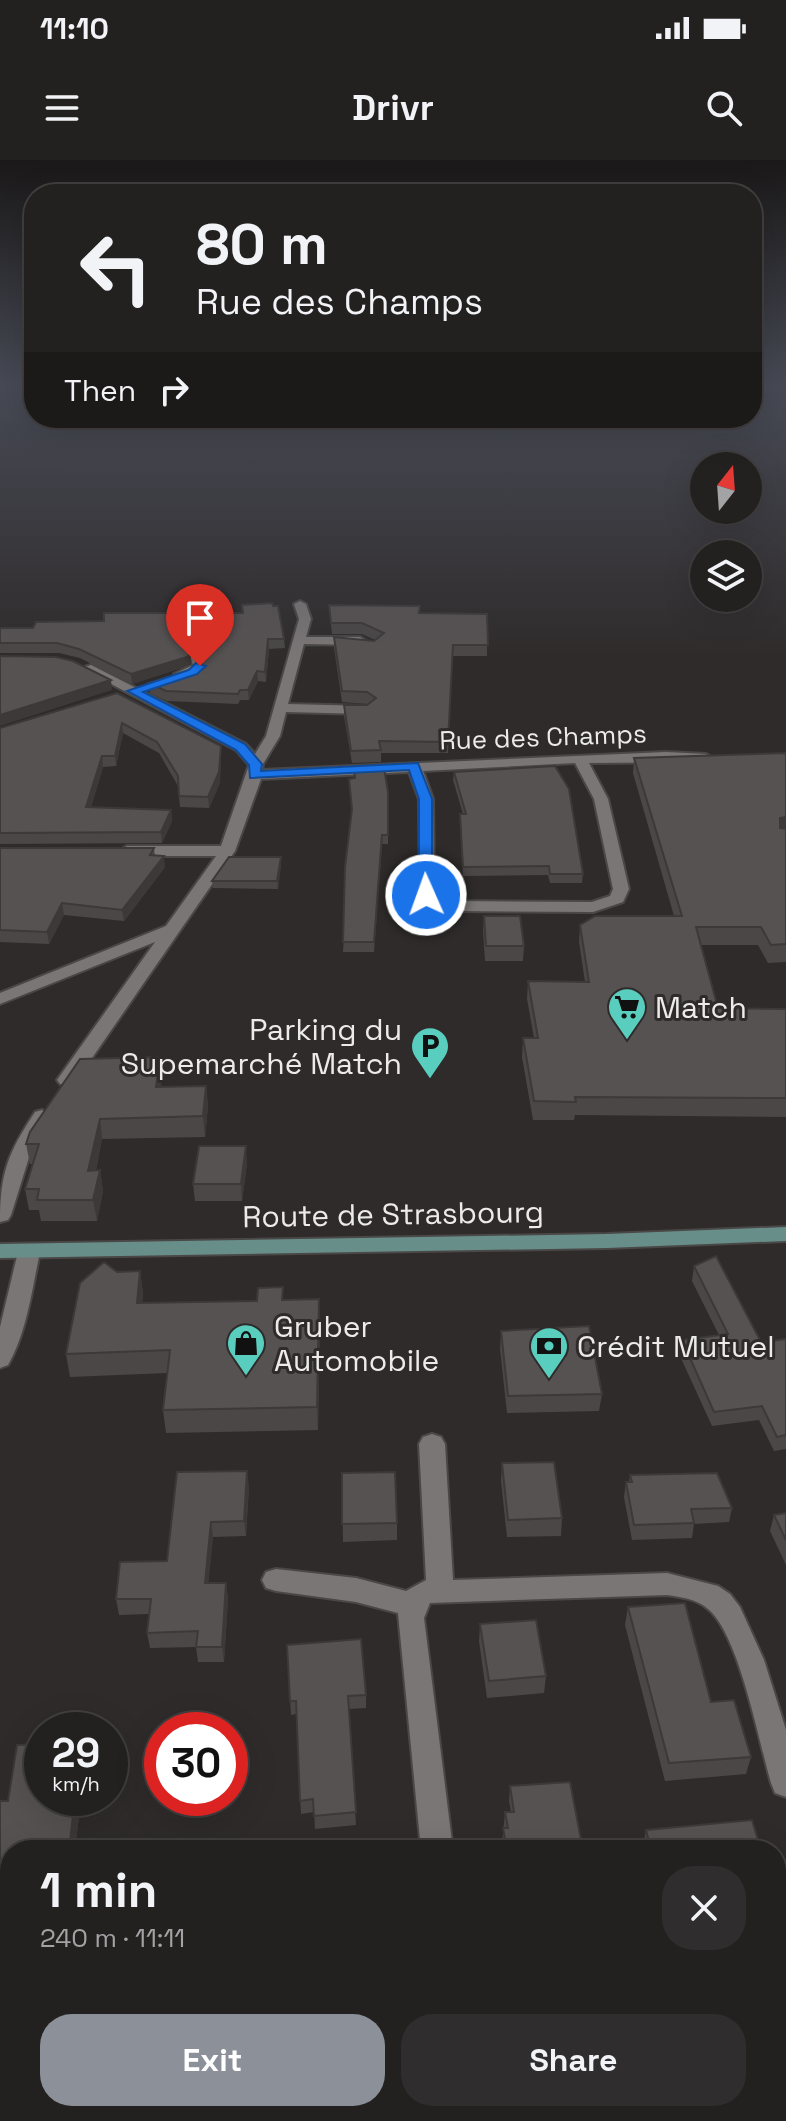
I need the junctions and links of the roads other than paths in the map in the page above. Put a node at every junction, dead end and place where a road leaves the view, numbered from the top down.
1 (300, 604) dead end
2 (300, 640) junction
3 (375, 645) edge
4 (194, 649) edge
5 (69, 662) edge
6 (163, 682) edge
7 (148, 687) edge
8 (133, 691) junction
9 (118, 696) edge
10 (280, 708) junction
11 (367, 710) edge
12 (580, 759) junction
13 (719, 759) edge
14 (414, 766) junction
15 (255, 770) junction
16 (118, 851) edge
17 (227, 851) junction
18 (173, 929) junction
19 (0, 999) edge
20 (0, 1215) edge
21 (786, 1234) edge
22 (0, 1251) edge
23 (29, 1252) junction
24 (0, 1359) edge
25 (432, 1444) dead end
26 (276, 1580) dead end
27 (440, 1590) junction
28 (413, 1605) junction
29 (786, 1783) edge
30 (436, 1840) edge

1 - 2 street
2 - 3 street
2 - 10 street
4 - 6 street
5 - 8 street
7 - 8 street
8 - 9 street
8 - 15 street
10 - 11 street
10 - 15 street
12 - 13 street, Rue des Champs
12 - 14 street, Rue des Champs
12 - 14 street
14 - 15 street, Rue des Champs
15 - 17 street
16 - 17 street
17 - 18 street
18 - 19 street
18 - 20 street
21 - 23 main road, Route de Strasbourg
22 - 23 main road, Route de Strasbourg
23 - 24 street
25 - 27 street
26 - 28 street
27 - 28 street
27 - 29 street
28 - 30 street

